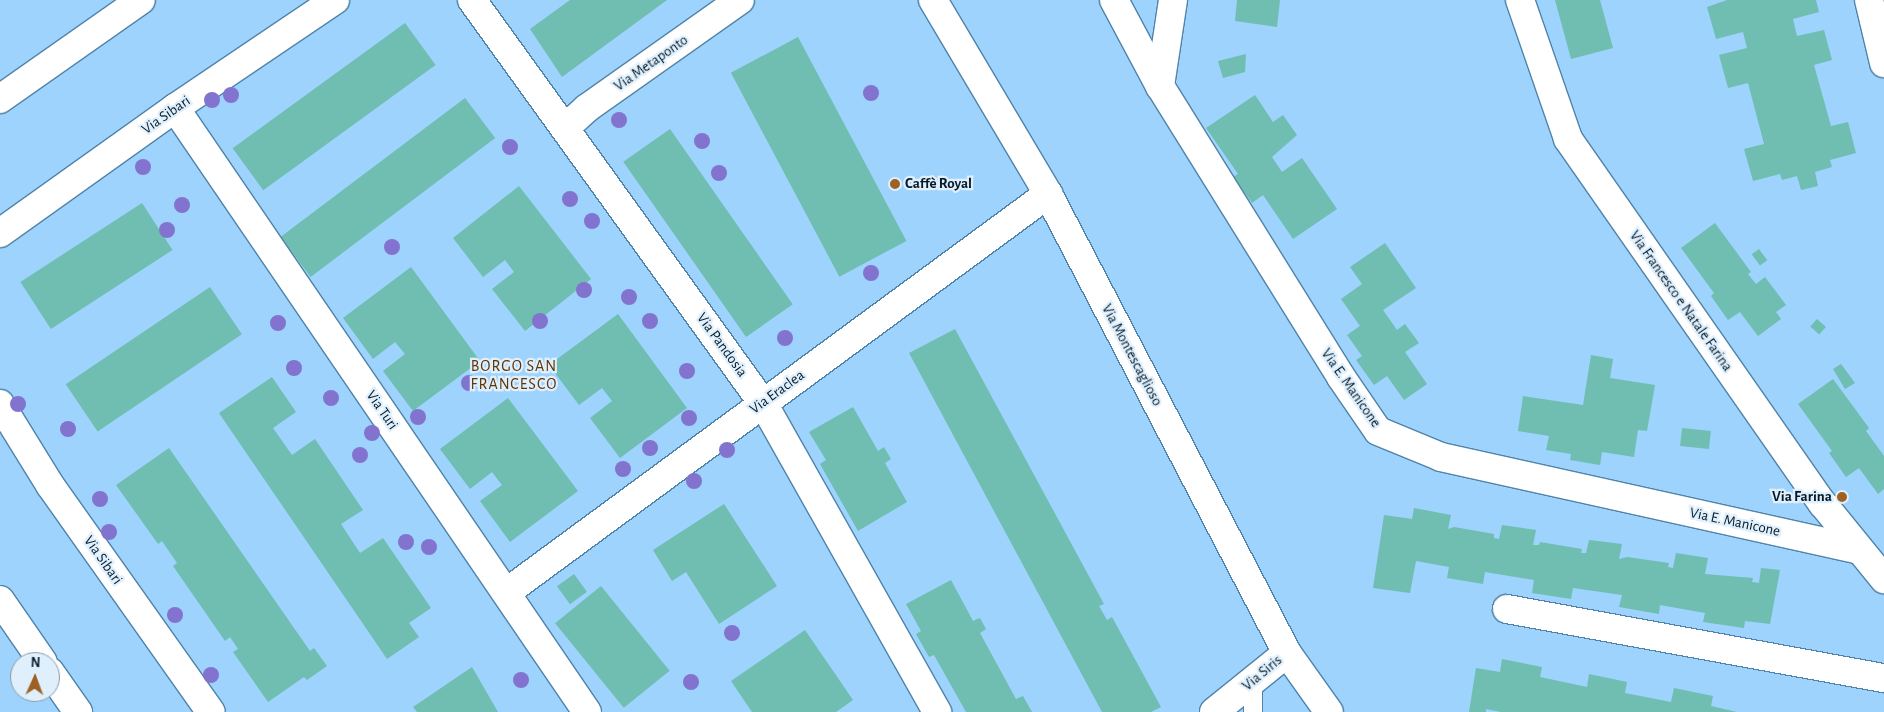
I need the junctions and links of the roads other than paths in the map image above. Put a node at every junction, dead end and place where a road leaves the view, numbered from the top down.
1 (141, 0) edge
2 (335, 0) edge
3 (472, 0) edge
4 (740, 0) edge
5 (933, 0) edge
6 (1114, 0) edge
7 (1173, 0) edge
8 (1520, 0) edge
9 (1869, 0) edge
10 (1884, 63) edge
11 (1160, 86) junction
12 (0, 99) edge
13 (175, 108) junction
14 (565, 128) junction
15 (1048, 194) junction
16 (0, 233) edge
17 (763, 403) junction
18 (0, 404) edge
19 (1857, 550) junction
20 (1884, 579) edge
21 (507, 592) junction
22 (0, 600) edge
23 (1507, 609) dead end
24 (36, 652) edge
25 (1287, 652) junction
26 (1884, 678) edge
27 (1253, 682) junction
28 (60, 686) edge
29 (78, 712) edge
30 (211, 712) edge
31 (587, 712) edge
32 (937, 712) edge
33 (1214, 712) edge
34 (1253, 712) edge
35 (1329, 712) edge

1 - 12 street
2 - 13 street, Via Sibari
3 - 14 street, Via Pandosia
4 - 14 street, Via Metaponto
5 - 15 street, Via Montescaglioso
6 - 11 street, Via E. Manicone
7 - 11 street
8 - 19 street, Via Francesco e Natale Farina
9 - 10 street
11 - 19 street, Via E. Manicone
13 - 16 street, Via Sibari
13 - 21 street, Via Turi
14 - 17 street, Via Pandosia
15 - 17 street, Via Eraclea
15 - 25 street, Via Montescaglioso
17 - 21 street, Via Eraclea
17 - 32 street, Via Pandosia
18 - 30 street, Via Sibari
19 - 20 street, Via Francesco e Natale Farina
21 - 31 street, Via Turi
22 - 24 street
23 - 26 street
25 - 27 street, Via Siris
25 - 35 street, Via Montescaglioso
27 - 33 street, Via Siris
27 - 34 lane
28 - 29 street

